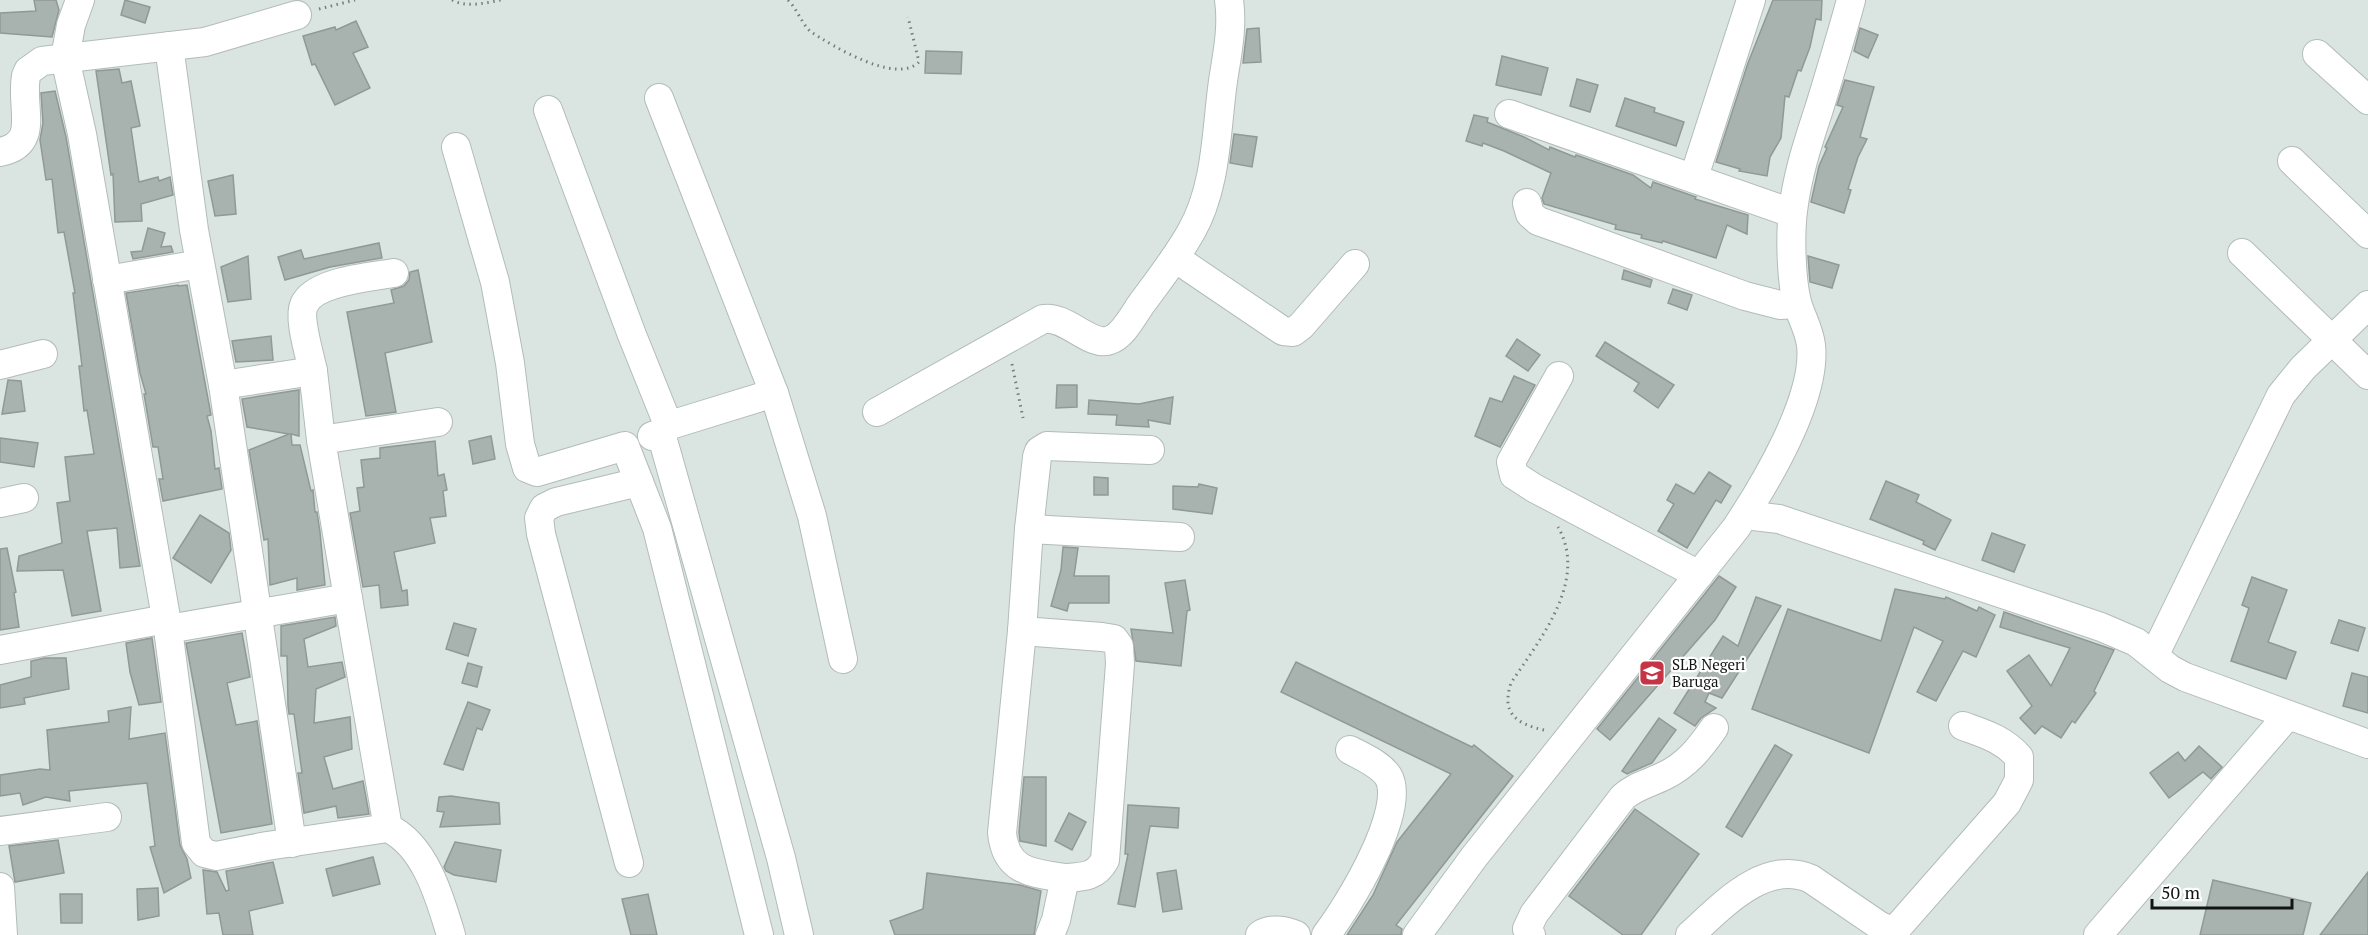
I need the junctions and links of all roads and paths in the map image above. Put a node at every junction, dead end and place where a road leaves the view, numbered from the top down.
1 (80, 0) edge
2 (355, 0) edge
3 (452, 0) edge
4 (501, 0) edge
5 (788, 0) edge
6 (1228, 0) edge
7 (1751, 0) edge
8 (1851, 0) edge
9 (297, 15) joint
10 (908, 17) dead end
11 (170, 46) junction
12 (2317, 54) dead end
13 (65, 58) junction
14 (659, 98) dead end
15 (2368, 100) edge
16 (548, 110) dead end
17 (1509, 114) dead end
18 (456, 147) dead end
19 (0, 152) edge
20 (2292, 161) dead end
21 (1694, 177) junction
22 (1527, 203) dead end
23 (1792, 213) junction
24 (2368, 234) edge
25 (2242, 253) dead end
26 (1175, 258) junction
27 (200, 264) junction
28 (1355, 264) dead end
29 (394, 273) dead end
30 (107, 280) junction
31 (1797, 304) junction
32 (2368, 305) edge
33 (1007, 339) junction
34 (2332, 340) junction
35 (43, 354) dead end
36 (0, 365) edge
37 (313, 371) junction
38 (2368, 375) edge
39 (1558, 376) dead end
40 (223, 385) junction
41 (774, 393) junction
42 (877, 412) dead end
43 (1023, 418) dead end
44 (438, 422) dead end
45 (664, 430) junction
46 (321, 440) junction
47 (625, 446) junction
48 (1150, 450) dead end
49 (533, 470) junction
50 (639, 482) junction
51 (544, 508) junction
52 (1745, 515) junction
53 (1556, 524) dead end
54 (1029, 529) junction
55 (1180, 537) dead end
56 (1699, 575) junction
57 (348, 598) junction
58 (256, 613) junction
59 (167, 624) junction
60 (1022, 631) junction
61 (0, 650) edge
62 (2154, 656) junction
63 (843, 659) dead end
64 (2288, 715) junction
65 (1963, 726) dead end
66 (1714, 728) dead end
67 (1573, 735) junction
68 (2368, 744) edge
69 (1350, 750) dead end
70 (107, 817) dead end
71 (387, 828) junction
72 (0, 831) edge
73 (292, 843) junction
74 (629, 863) dead end
75 (1065, 878) junction
76 (0, 887) edge
77 (2, 925) edge
78 (451, 935) edge
79 (759, 935) edge
80 (799, 935) edge
81 (1050, 935) edge
82 (1260, 935) edge
83 (1296, 935) edge
84 (1326, 935) edge
85 (1417, 935) edge
86 (1531, 935) edge
87 (1690, 935) edge
88 (2098, 935) edge

1 - 13 street
2 - 9 path
3 - 4 path
5 - 10 path
6 - 26 street
7 - 21 street
8 - 23 street
9 - 11 street
11 - 13 street
11 - 27 street
12 - 15 street
13 - 19 street
13 - 30 street
14 - 41 street
16 - 45 street
17 - 21 street
18 - 49 street
20 - 24 street
21 - 23 street
22 - 31 street
23 - 31 street
25 - 34 street
26 - 28 street
26 - 33 street
27 - 30 street
27 - 40 street
29 - 37 street
30 - 59 street
31 - 52 street
32 - 34 street
33 - 42 street
33 - 43 path
34 - 38 street
34 - 62 street
35 - 36 street
37 - 40 street
37 - 46 street
39 - 56 street
40 - 58 street
41 - 45 street
41 - 63 street
44 - 46 street
45 - 47 street
45 - 80 street
46 - 57 street
47 - 49 street
47 - 50 street
48 - 54 street
49 - 51 street
50 - 51 street
50 - 79 street
51 - 74 street
52 - 56 street
52 - 62 street
53 - 67 path
54 - 55 street
54 - 60 street
56 - 67 street
57 - 58 street
57 - 71 street
58 - 59 street
58 - 73 street
59 - 61 street
59 - 73 street
60 - 75 street
60 - 75 street
62 - 64 street
64 - 68 street
64 - 88 street
65 - 87 street
66 - 86 street
67 - 85 street
69 - 84 street
70 - 72 street
71 - 73 street
71 - 78 street
75 - 81 street
76 - 77 street
82 - 83 street

